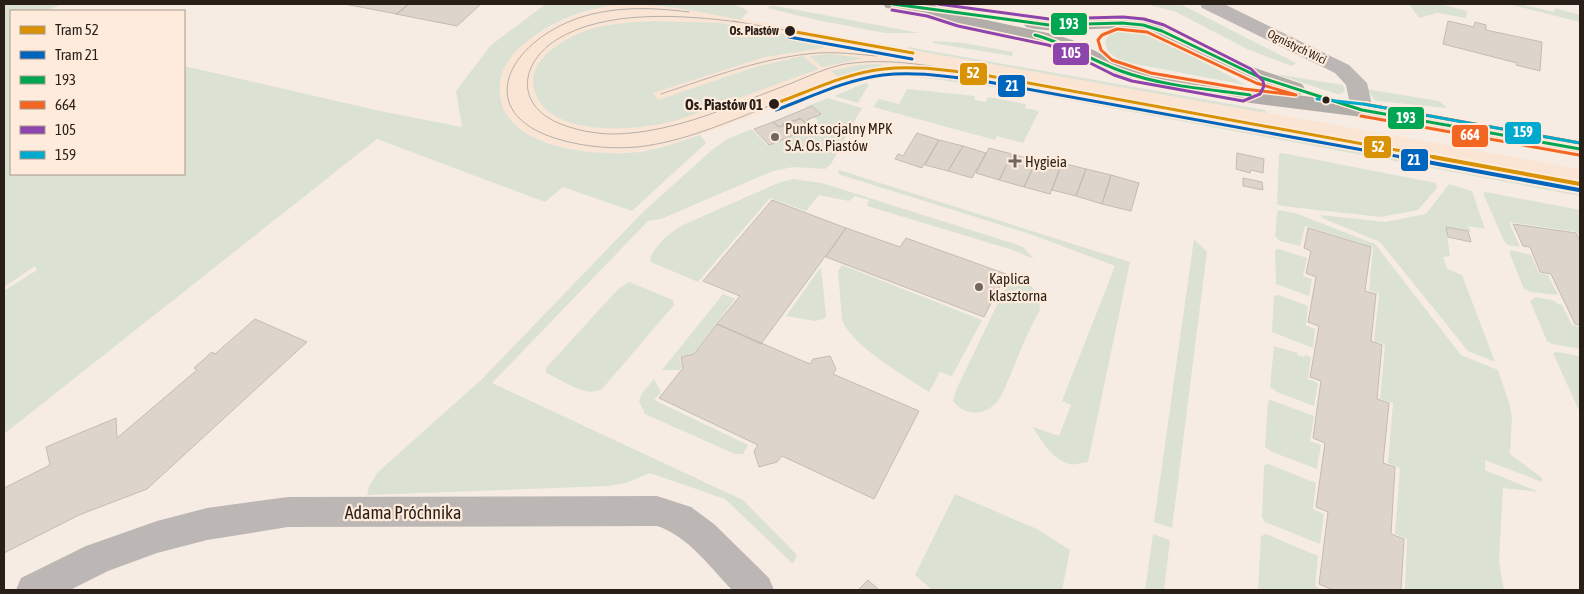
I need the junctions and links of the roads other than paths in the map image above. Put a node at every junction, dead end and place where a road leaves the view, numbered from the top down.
1 (893, 4) edge
2 (1209, 4) edge
3 (928, 10) junction
4 (1116, 24) junction
5 (1109, 66) junction
6 (1247, 73) junction
7 (1244, 94) junction
8 (1362, 110) junction
9 (1580, 149) edge
10 (34, 590) edge
11 (756, 590) edge

1 - 3 street
2 - 8 street, Ognistych Wici
3 - 4 street
3 - 5 street
4 - 5 street
4 - 6 street
5 - 7 street
6 - 7 street
6 - 8 street
7 - 8 street
8 - 9 street
10 - 11 street, Adama Próchnika

